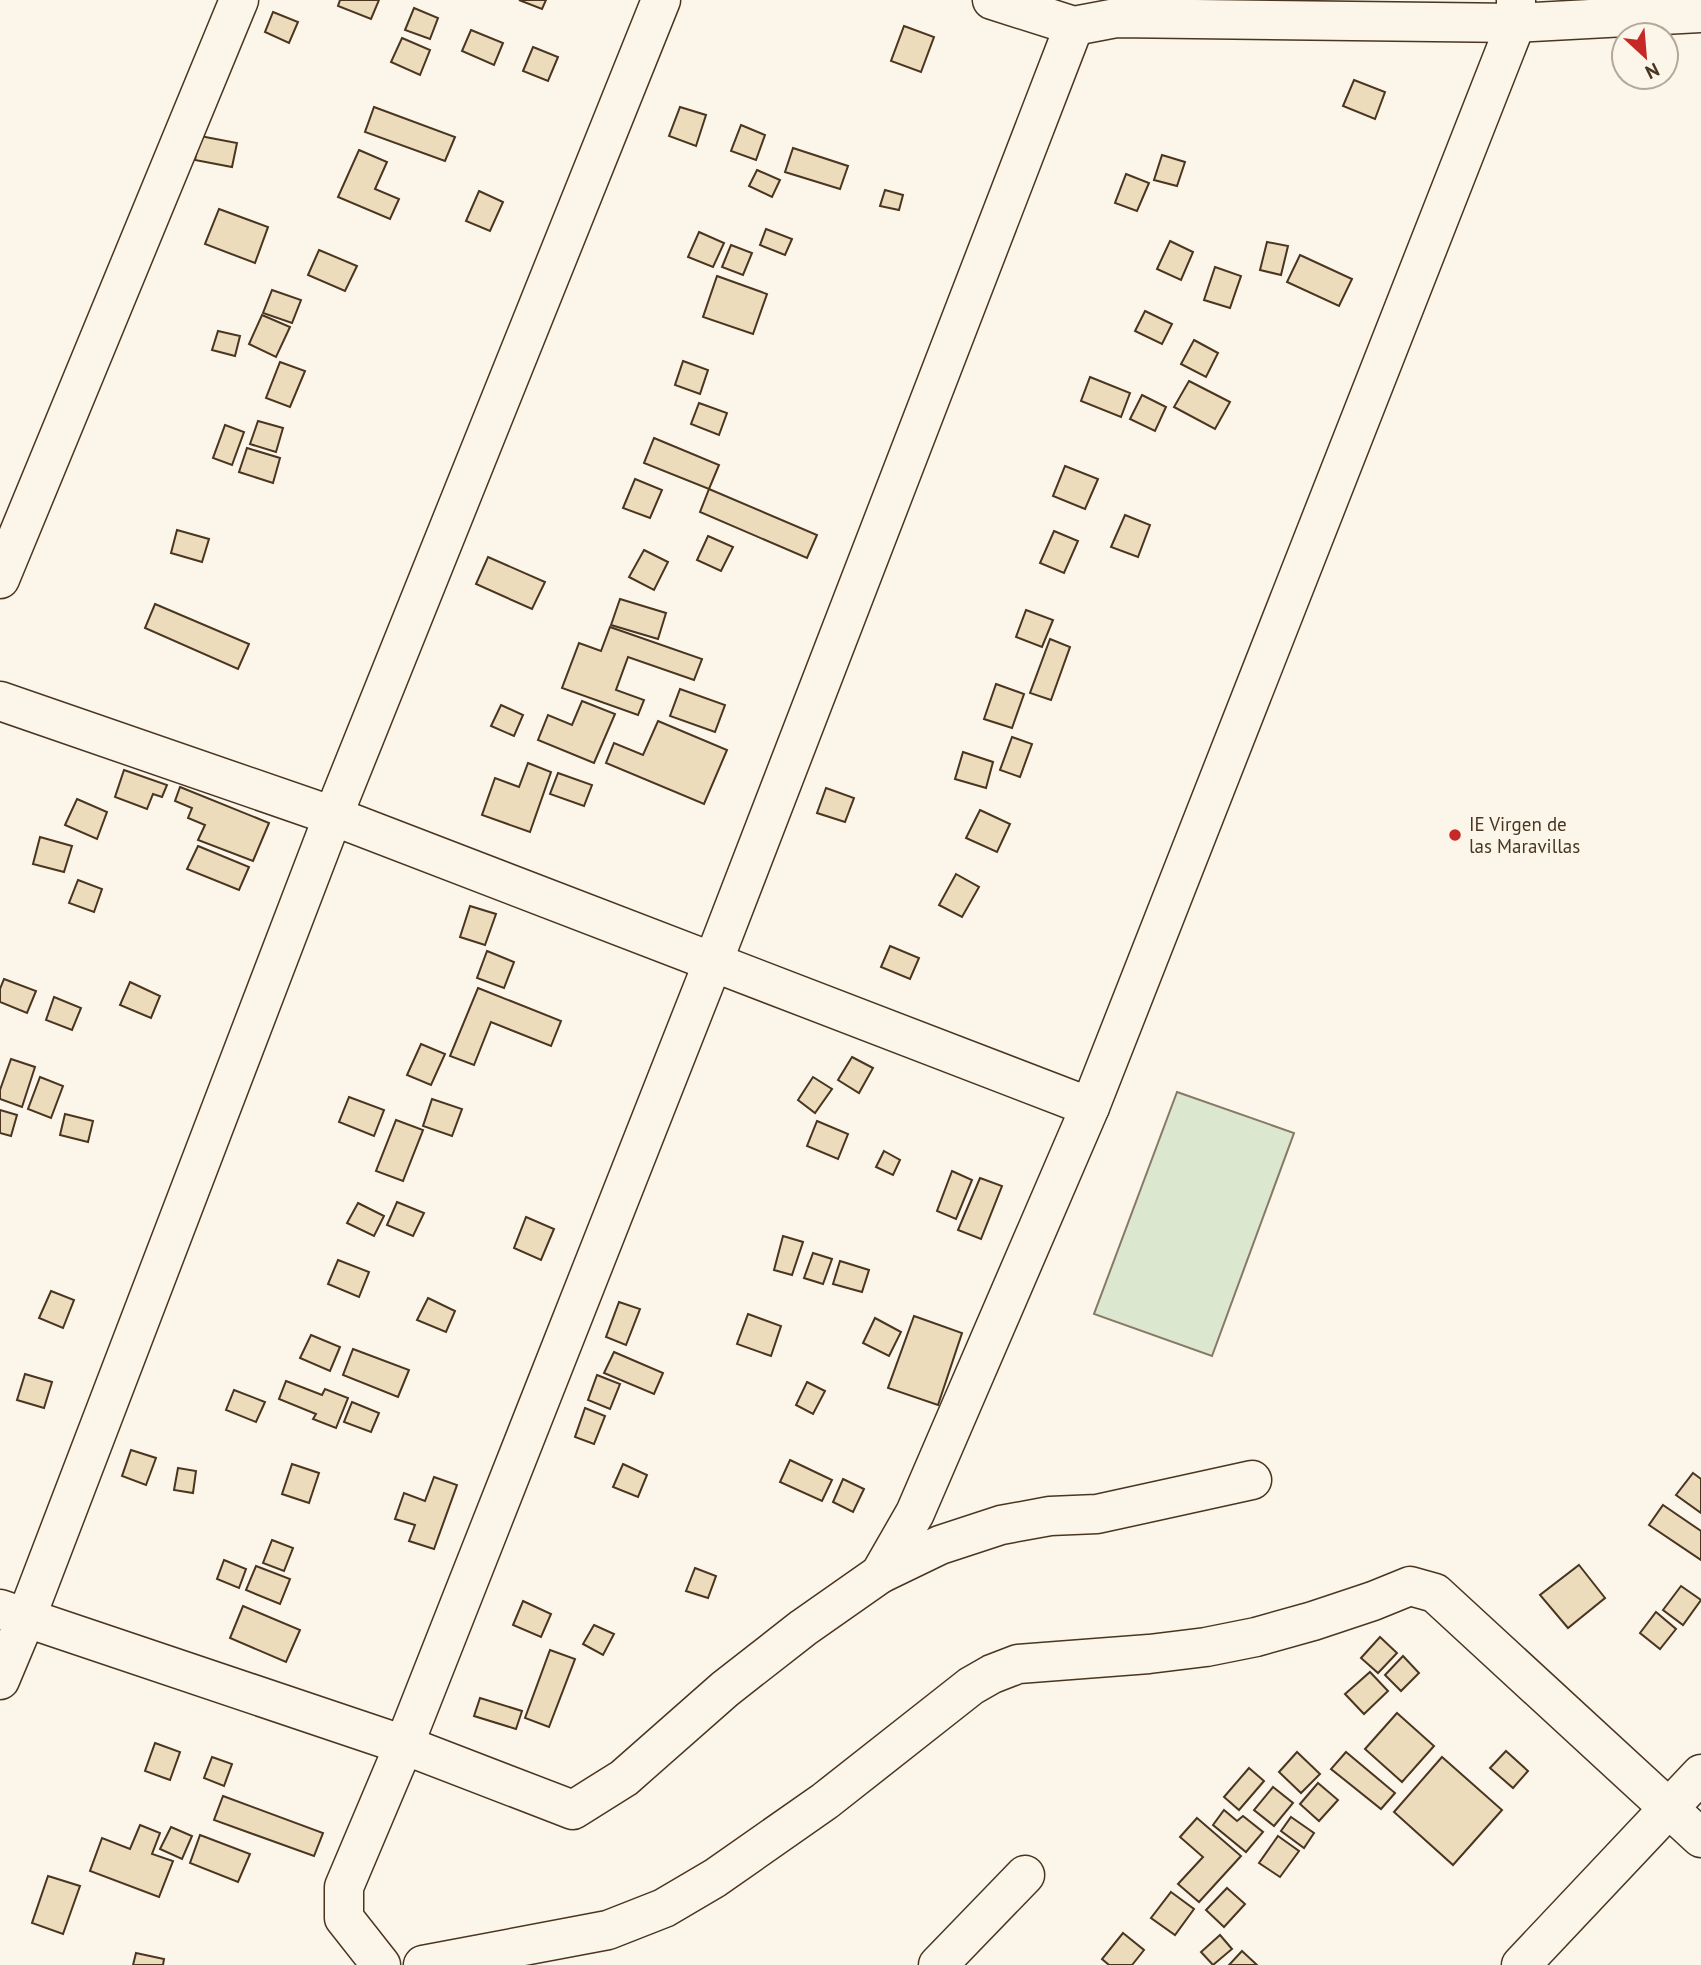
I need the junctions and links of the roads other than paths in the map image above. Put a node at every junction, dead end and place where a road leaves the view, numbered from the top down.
1 (239, 0) edge
2 (661, 0) edge
3 (992, 0) edge
4 (1116, 9) edge
5 (1516, 11) edge
6 (1701, 13) edge
7 (1074, 26) junction
8 (0, 579) edge
9 (0, 701) edge
10 (332, 816) junction
11 (713, 962) junction
12 (1090, 1107) junction
13 (1252, 1480) dead end
14 (880, 1574) junction
15 (13, 1614) edge
16 (0, 1680) edge
17 (404, 1745) junction
18 (1701, 1774) edge
19 (1670, 1809) junction
20 (1701, 1838) edge
21 (1025, 1875) dead end
22 (381, 1965) edge
23 (423, 1965) edge
24 (938, 1965) edge
25 (1521, 1965) edge

1 - 8 street
2 - 10 street
3 - 7 street
4 - 5 street
4 - 7 street
5 - 6 street
5 - 12 street
7 - 11 street
9 - 10 street
10 - 11 street
10 - 15 street
11 - 12 street
11 - 17 street
12 - 14 street
13 - 14 street
14 - 17 street
15 - 16 street
15 - 17 street
17 - 22 street
18 - 19 street
19 - 20 street
19 - 23 street
19 - 25 street
21 - 24 street

